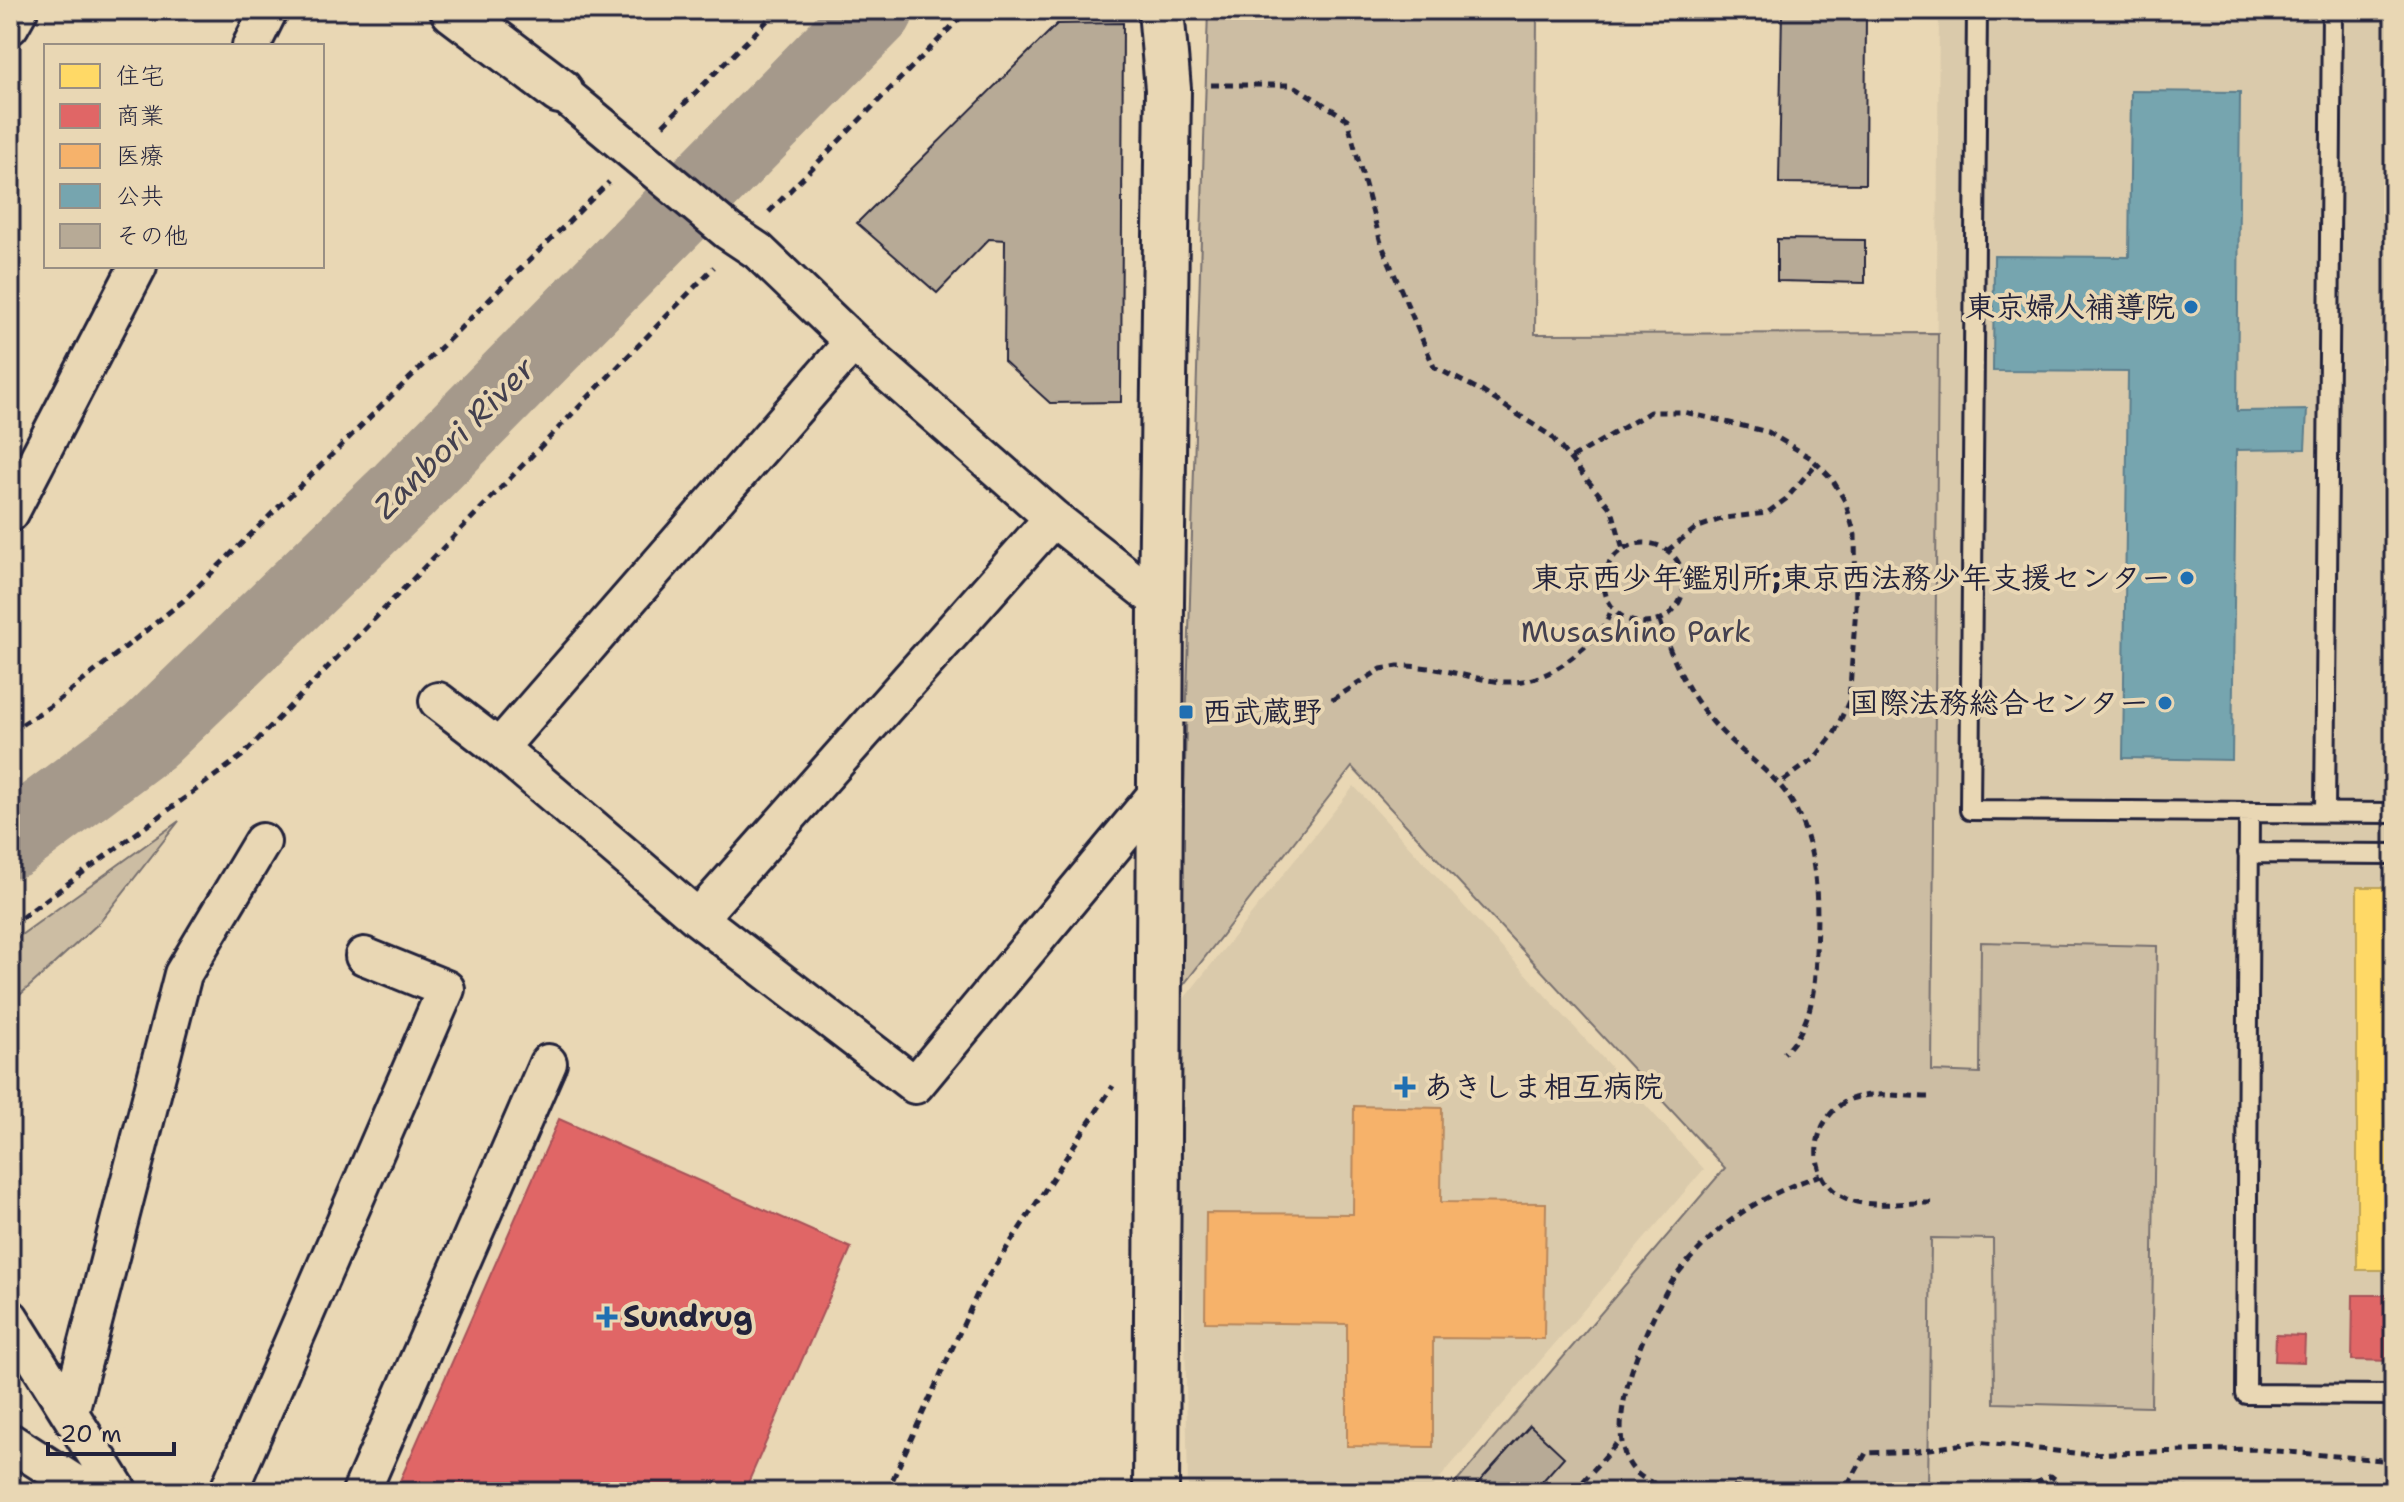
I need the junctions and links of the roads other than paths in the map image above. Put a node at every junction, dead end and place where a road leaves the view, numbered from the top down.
1 (19, 10) edge
2 (269, 10) edge
3 (453, 10) edge
4 (1161, 10) edge
5 (1977, 10) edge
6 (2332, 10) edge
7 (10, 26) edge
8 (252, 44) edge
9 (560, 91) joint
10 (137, 268) edge
11 (853, 342) junction
12 (10, 513) edge
13 (1053, 518) junction
14 (1161, 603) junction
15 (438, 701) dead end
16 (499, 748) junction
17 (1161, 789) junction
18 (2249, 812) junction
19 (2325, 812) junction
20 (2394, 813) edge
21 (262, 842) dead end
22 (2248, 853) junction
23 (2394, 854) edge
24 (698, 918) junction
25 (364, 956) dead end
26 (548, 1063) dead end
27 (10, 1318) edge
28 (2394, 1395) edge
29 (70, 1412) junction
30 (10, 1442) edge
31 (88, 1492) edge
32 (119, 1492) edge
33 (228, 1492) edge
34 (361, 1492) edge
35 (1156, 1492) edge

1 - 7 street
2 - 8 street
3 - 9 street
4 - 14 street
5 - 18 lane
6 - 19 lane
9 - 11 street
10 - 12 street
11 - 13 street
11 - 16 street
13 - 14 street
13 - 24 street
14 - 17 street
15 - 16 street
16 - 24 street
17 - 24 street
17 - 35 street
18 - 19 lane
18 - 22 lane
19 - 20 lane
21 - 29 street
22 - 23 lane
22 - 28 lane
25 - 33 street
26 - 34 street
27 - 29 street
29 - 32 street
30 - 31 street

